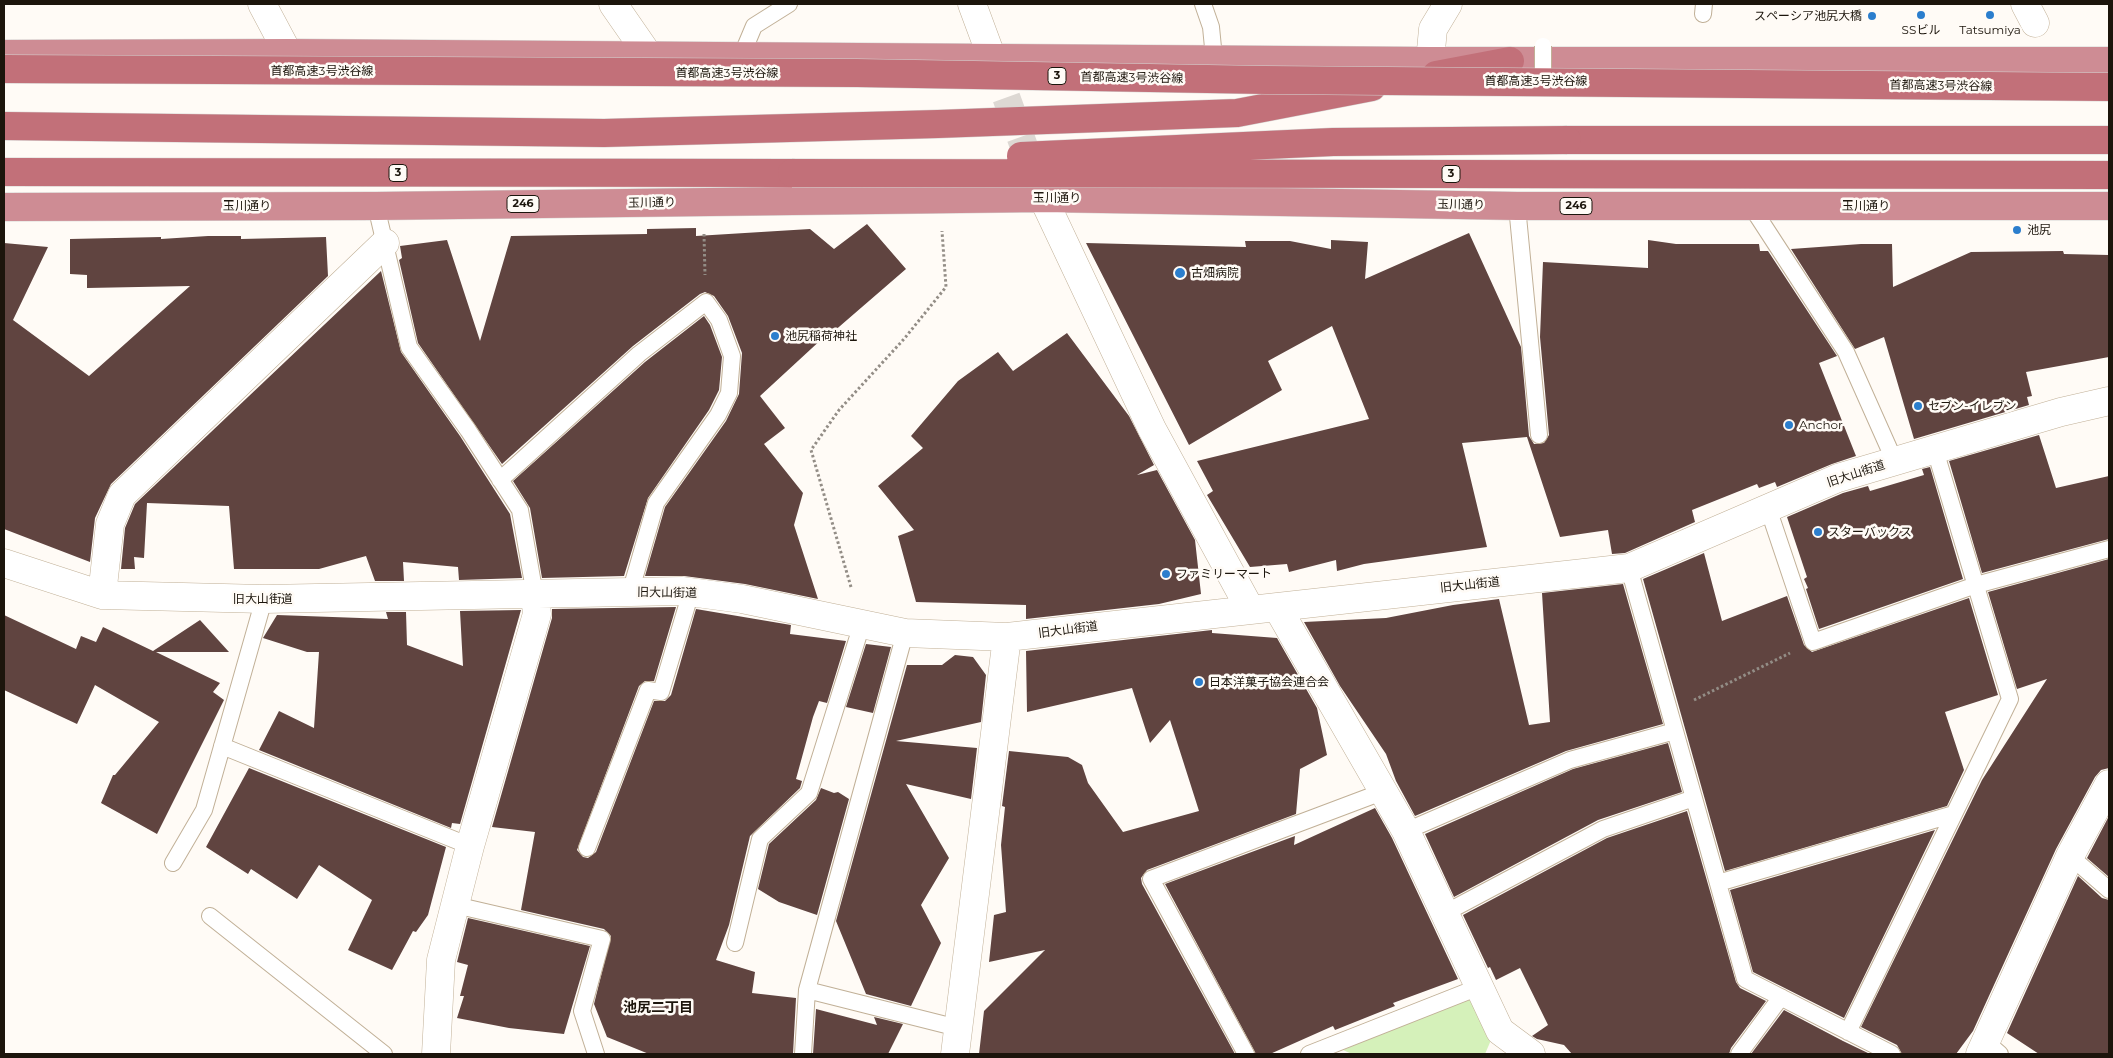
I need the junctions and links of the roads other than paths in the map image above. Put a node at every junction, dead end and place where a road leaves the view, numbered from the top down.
1 (262, 4) edge
2 (613, 4) edge
3 (789, 4) edge
4 (972, 4) edge
5 (1203, 4) edge
6 (1448, 4) edge
7 (1543, 46) dead end
8 (4, 54) edge
9 (288, 54) junction
10 (649, 56) junction
11 (741, 57) junction
12 (992, 58) junction
13 (1214, 58) junction
14 (1430, 61) junction
15 (1510, 61) junction
16 (2109, 61) edge
17 (4, 69) edge
18 (1543, 81) junction
19 (2109, 87) edge
20 (4, 126) edge
21 (2109, 140) edge
22 (4, 172) edge
23 (792, 173) junction
24 (2109, 175) edge
25 (1043, 198) junction
26 (4, 206) edge
27 (376, 206) junction
28 (1517, 206) junction
29 (1751, 206) junction
30 (2109, 206) edge
31 (385, 243) junction
32 (2109, 401) edge
33 (1539, 435) dead end
34 (1935, 450) junction
35 (1895, 462) junction
36 (500, 480) junction
37 (1768, 508) junction
38 (2109, 549) edge
39 (4, 563) edge
40 (1629, 568) junction
41 (1976, 585) junction
42 (690, 592) junction
43 (630, 593) junction
44 (102, 595) junction
45 (535, 596) junction
46 (264, 599) junction
47 (1277, 606) junction
48 (1250, 609) junction
49 (862, 624) junction
50 (905, 633) junction
51 (1008, 637) junction
52 (1675, 731) junction
53 (222, 746) junction
54 (2109, 784) edge
55 (1382, 792) junction
56 (1694, 798) junction
57 (1954, 814) junction
58 (1406, 830) junction
59 (470, 846) junction
60 (586, 848) dead end
61 (2070, 856) junction
62 (173, 863) dead end
63 (1718, 883) junction
64 (2109, 890) edge
65 (455, 905) junction
66 (1446, 913) junction
67 (210, 916) dead end
68 (735, 943) dead end
69 (1479, 987) junction
70 (807, 990) junction
71 (1781, 997) junction
72 (958, 1028) junction
73 (1848, 1032) junction
74 (1988, 1050) edge
75 (384, 1054) edge
76 (436, 1054) edge
77 (596, 1054) edge
78 (803, 1054) edge
79 (955, 1054) edge
80 (1246, 1054) edge
81 (1309, 1054) edge
82 (1531, 1054) edge
83 (1739, 1054) edge
84 (1892, 1054) edge

1 - 9 street
2 - 10 street
3 - 11 lane
4 - 12 street
5 - 13 lane
6 - 14 street
7 - 18 lane, bridge
8 - 9 highway
9 - 10 highway
10 - 11 highway
11 - 12 highway
12 - 13 highway
13 - 14 highway
14 - 15 highway
15 - 16 highway
15 - 20 highway
17 - 18 highway, 首都高速3号渋谷線 / 3, bridge
18 - 19 highway, 首都高速3号渋谷線 / 3, bridge
21 - 23 highway, bridge
22 - 23 highway, 3
23 - 24 highway, 3, bridge
25 - 27 highway, 玉川通り / 246
25 - 28 highway, 玉川通り / 246
25 - 48 street
26 - 27 highway, 玉川通り / 246
27 - 31 lane
28 - 29 highway, 玉川通り / 246
28 - 33 lane
29 - 30 highway, 玉川通り / 246
29 - 35 lane
31 - 36 lane
31 - 44 street
32 - 34 street, 旧大山街道
34 - 35 street, 旧大山街道
34 - 41 lane
35 - 37 street, 旧大山街道
36 - 43 lane
36 - 45 lane
37 - 40 street, 旧大山街道
37 - 41 lane
38 - 41 lane
39 - 44 street, 旧大山街道
40 - 47 street, 旧大山街道
40 - 52 lane
41 - 57 lane
42 - 43 street, 旧大山街道
42 - 49 street, 旧大山街道
42 - 60 lane
43 - 45 street, 旧大山街道
44 - 46 street, 旧大山街道
45 - 46 street, 旧大山街道
45 - 59 street
46 - 53 lane
47 - 48 street, 旧大山街道
47 - 55 street
48 - 51 street, 旧大山街道
49 - 50 street, 旧大山街道
49 - 68 lane
50 - 51 street, 旧大山街道
50 - 70 lane
51 - 72 street
52 - 56 lane
52 - 58 lane
53 - 59 lane
53 - 62 lane
54 - 61 street
55 - 58 street
55 - 80 lane
56 - 63 lane
56 - 66 lane
57 - 63 lane
57 - 73 lane
58 - 66 street
59 - 65 street
61 - 64 lane
61 - 74 street
63 - 71 lane
65 - 76 street
65 - 77 lane
66 - 69 street
67 - 75 lane
69 - 81 lane
69 - 82 street
70 - 72 lane
70 - 78 lane
71 - 73 lane
71 - 83 lane
72 - 79 street
73 - 84 lane

